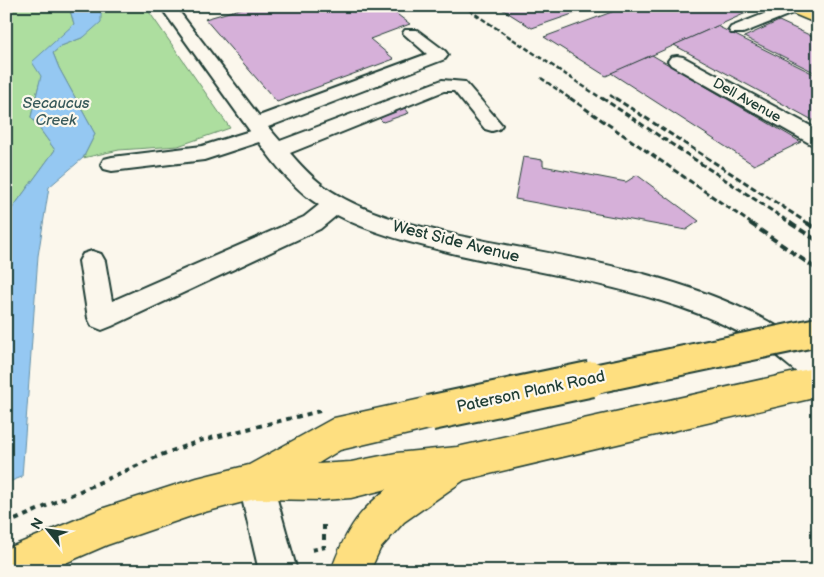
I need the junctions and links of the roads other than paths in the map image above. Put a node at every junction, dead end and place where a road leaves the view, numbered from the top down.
1 (167, 6) edge
2 (791, 7) edge
3 (818, 19) edge
4 (737, 30) dead end
5 (411, 33) dead end
6 (677, 61) dead end
7 (492, 125) dead end
8 (265, 137) junction
9 (818, 140) edge
10 (112, 164) dead end
11 (335, 204) junction
12 (92, 261) dead end
13 (818, 332) edge
14 (818, 371) edge
15 (818, 382) edge
16 (457, 464) junction
17 (255, 481) junction
18 (342, 559) edge
19 (6, 569) edge
20 (278, 571) edge

1 - 8 street, West Side Avenue
2 - 3 main road
2 - 4 street
5 - 8 street
6 - 9 street, Dell Avenue
7 - 8 street
8 - 10 street
8 - 11 street, West Side Avenue
11 - 12 street
11 - 14 street, West Side Avenue
13 - 17 main road, Paterson Plank Road, bridge
15 - 16 main road, Paterson Plank Road
16 - 17 main road, Paterson Plank Road
16 - 18 main road
17 - 19 main road, Paterson Plank Road
17 - 20 street

